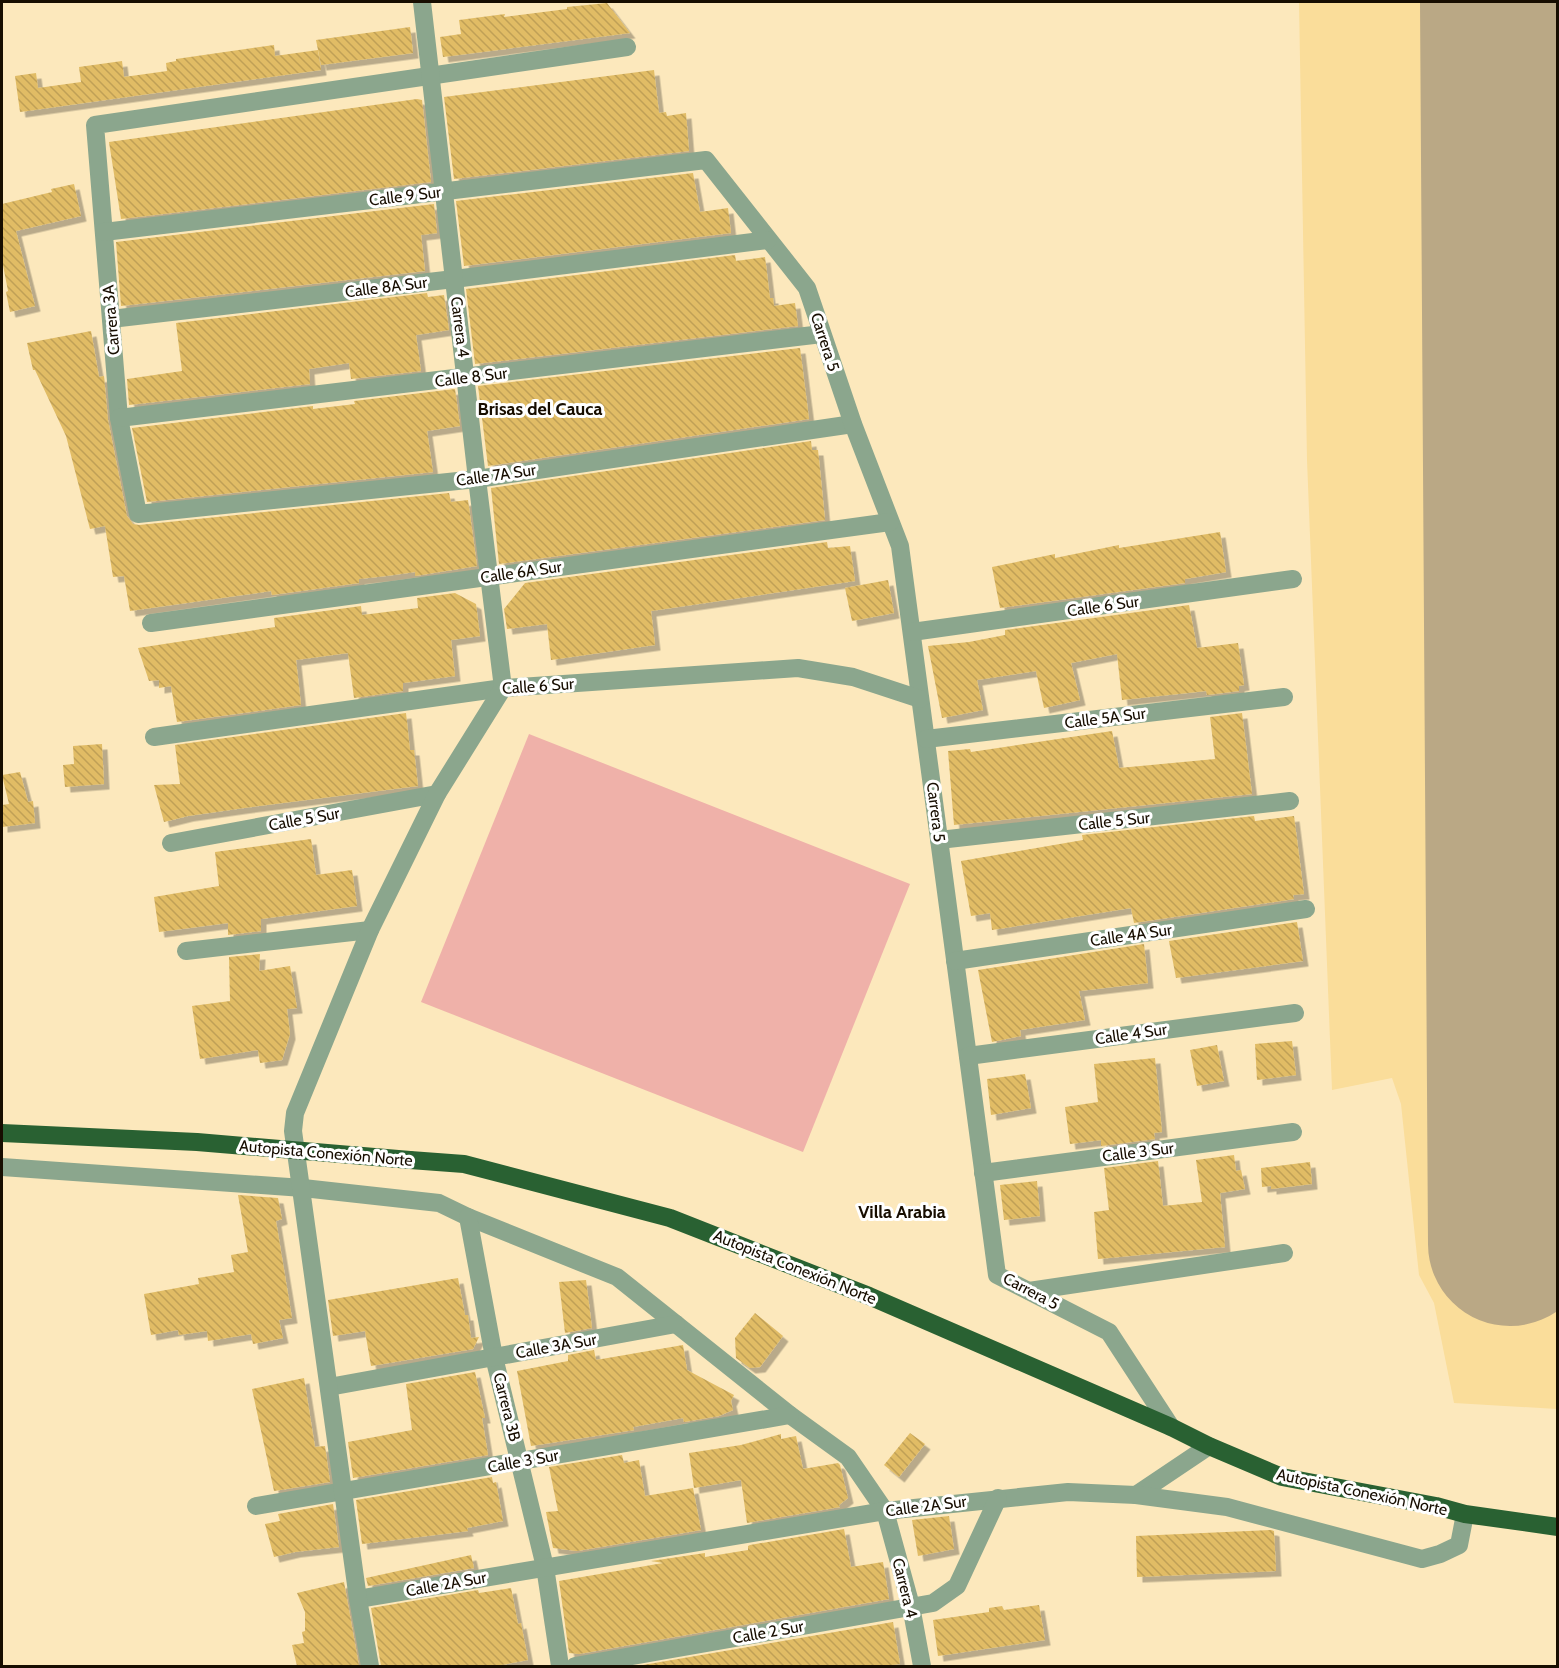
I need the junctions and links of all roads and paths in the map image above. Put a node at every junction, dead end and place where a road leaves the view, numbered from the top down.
1 (422, 2) edge
2 (627, 47) dead end
3 (430, 75) junction
4 (706, 160) joint
5 (444, 192) junction
6 (104, 232) junction
7 (768, 240) junction
8 (454, 279) junction
9 (111, 319) junction
10 (822, 334) junction
11 (466, 377) junction
12 (119, 418) junction
13 (853, 424) junction
14 (477, 478) junction
15 (138, 514) joint
16 (890, 522) junction
17 (490, 576) junction
18 (1293, 579) dead end
19 (151, 623) dead end
20 (912, 632) junction
21 (503, 688) junction
22 (1284, 697) dead end
23 (920, 699) junction
24 (154, 736) dead end
25 (926, 739) junction
26 (436, 794) junction
27 (1290, 801) dead end
28 (939, 840) junction
29 (171, 843) dead end
30 (1306, 909) dead end
31 (370, 930) junction
32 (186, 951) dead end
33 (955, 961) junction
34 (1295, 1013) dead end
35 (968, 1056) junction
36 (1293, 1132) dead end
37 (2, 1133) edge
38 (2, 1167) edge
39 (983, 1173) junction
40 (303, 1188) junction
41 (468, 1217) junction
42 (1284, 1253) dead end
43 (1029, 1291) junction
44 (676, 1324) junction
45 (495, 1357) junction
46 (329, 1387) junction
47 (790, 1415) junction
48 (1171, 1427) junction
49 (1209, 1446) junction
50 (520, 1461) junction
51 (343, 1491) junction
52 (1136, 1495) junction
53 (998, 1498) junction
54 (256, 1506) dead end
55 (885, 1511) junction
56 (1465, 1514) junction
57 (1557, 1527) edge
58 (545, 1567) junction
59 (358, 1599) junction
60 (911, 1606) junction
61 (370, 1666) edge
62 (560, 1666) edge
63 (575, 1666) edge
64 (922, 1666) edge

1 - 3 street, Carrera 4
2 - 3 street
3 - 5 street, Carrera 4
3 - 6 street, Carrera 3A
4 - 5 street, Calle 9 Sur
4 - 7 street, Carrera 5
5 - 6 street, Calle 9 Sur
5 - 8 street, Carrera 4
6 - 9 street, Carrera 3A
7 - 8 street, Calle 8A Sur
7 - 10 street, Carrera 5
8 - 9 street, Calle 8A Sur
8 - 11 street, Carrera 4
9 - 12 street, Carrera 3A
10 - 11 street, Calle 8 Sur
10 - 13 street, Carrera 5
11 - 12 street, Calle 8 Sur
11 - 14 street, Carrera 4
12 - 15 street, Carrera 3A
13 - 14 street, Calle 7A Sur
13 - 16 street, Carrera 5
14 - 15 street, Calle 7A Sur
14 - 17 street, Carrera 4
16 - 17 street, Calle 6A Sur
16 - 20 street, Carrera 5
17 - 19 street, Calle 6A Sur
17 - 21 street, Carrera 4
18 - 20 street, Calle 6 Sur
20 - 23 street, Carrera 5
21 - 23 street, Calle 6 Sur
21 - 24 street, Calle 6 Sur
21 - 26 street
22 - 25 street, Calle 5A Sur
23 - 25 street, Carrera 5
25 - 28 street, Carrera 5
26 - 29 street, Calle 5 Sur
26 - 31 street
27 - 28 street, Calle 5 Sur
28 - 33 street, Carrera 5
30 - 33 street, Calle 4A Sur
31 - 32 street
31 - 40 street
33 - 35 street, Carrera 5
34 - 35 street, Calle 4 Sur
35 - 39 street, Carrera 5
36 - 39 street, Calle 3 Sur
37 - 48 highway, Autopista Conexión Norte, bridge
38 - 40 street, Carrera 4
39 - 43 street, Carrera 5
40 - 41 street, Carrera 4
40 - 46 street
41 - 44 street, Carrera 4
41 - 45 street, Carrera 3B
42 - 43 street
43 - 48 street, Carrera 5
44 - 45 street, Calle 3A Sur
44 - 47 street, Carrera 4
45 - 46 street, Calle 3A Sur
45 - 50 street, Carrera 3B
46 - 51 street
47 - 50 street, Calle 3 Sur
47 - 55 street, Carrera 4
48 - 49 highway, Autopista Conexión Norte
49 - 52 street
49 - 56 highway, Autopista Conexión Norte
50 - 51 street, Calle 3 Sur
50 - 58 street, Carrera 3B
51 - 54 street, Calle 3 Sur
51 - 59 street
52 - 53 street, Calle 2A Sur
52 - 56 street, Calle 2A Sur
53 - 55 street, Calle 2A Sur
53 - 60 street, Calle 2 Sur
55 - 58 street, Calle 2A Sur
55 - 60 street, Carrera 4
56 - 57 highway, Autopista Conexión Norte
58 - 59 street, Calle 2A Sur
58 - 62 street, Carrera 3B
59 - 61 street
60 - 63 street, Calle 2 Sur
60 - 64 street, Carrera 4

